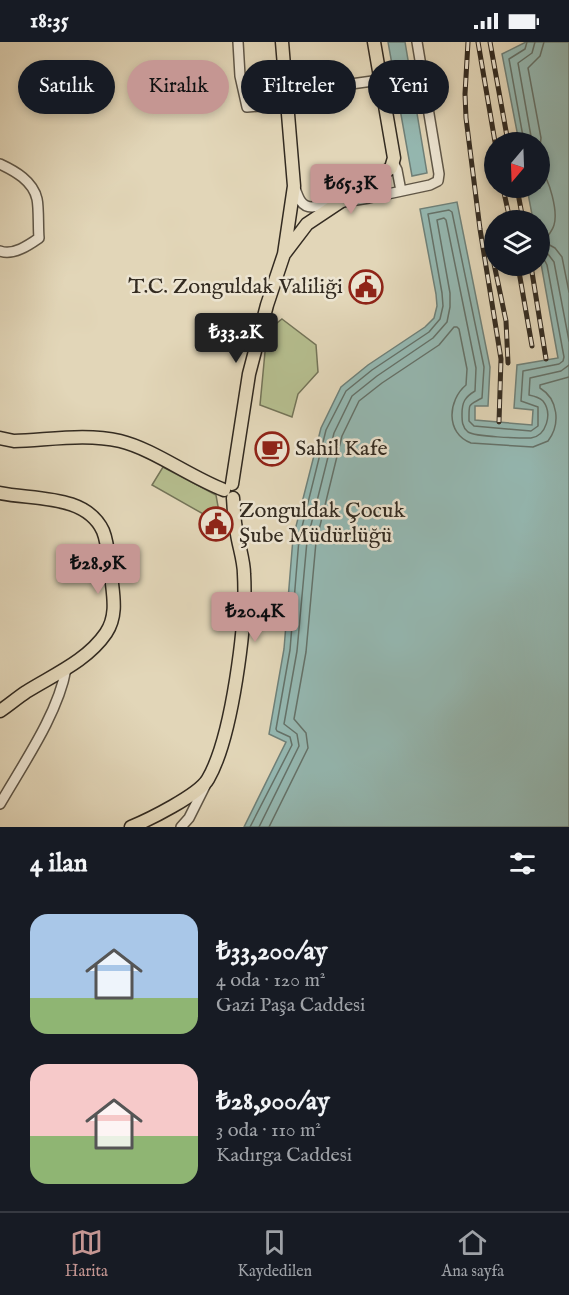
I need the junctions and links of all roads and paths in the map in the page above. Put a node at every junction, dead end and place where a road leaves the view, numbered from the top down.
1 (238, 42) edge
2 (282, 42) edge
3 (374, 42) edge
4 (417, 42) edge
5 (283, 60) edge
6 (377, 60) edge
7 (241, 80) edge
8 (287, 114) edge
9 (386, 114) edge
10 (393, 162) junction
11 (0, 164) edge
12 (294, 186) junction
13 (405, 190) junction
14 (344, 201) junction
15 (0, 251) edge
16 (284, 254) junction
17 (0, 438) edge
18 (229, 491) junction
19 (0, 494) edge
20 (66, 669) junction
21 (0, 711) edge
22 (207, 781) junction
23 (0, 804) edge
24 (131, 827) edge
25 (181, 827) edge

1 - 7 street
2 - 5 main road
3 - 6 main road
4 - 13 street
8 - 12 main road
9 - 10 main road
10 - 13 street
10 - 14 main road
11 - 15 street
12 - 14 street
12 - 16 main road
13 - 14 street
14 - 16 main road
16 - 18 main road
17 - 18 main road
18 - 22 main road
19 - 20 main road
20 - 21 main road
20 - 23 street
22 - 24 main road
22 - 25 street

